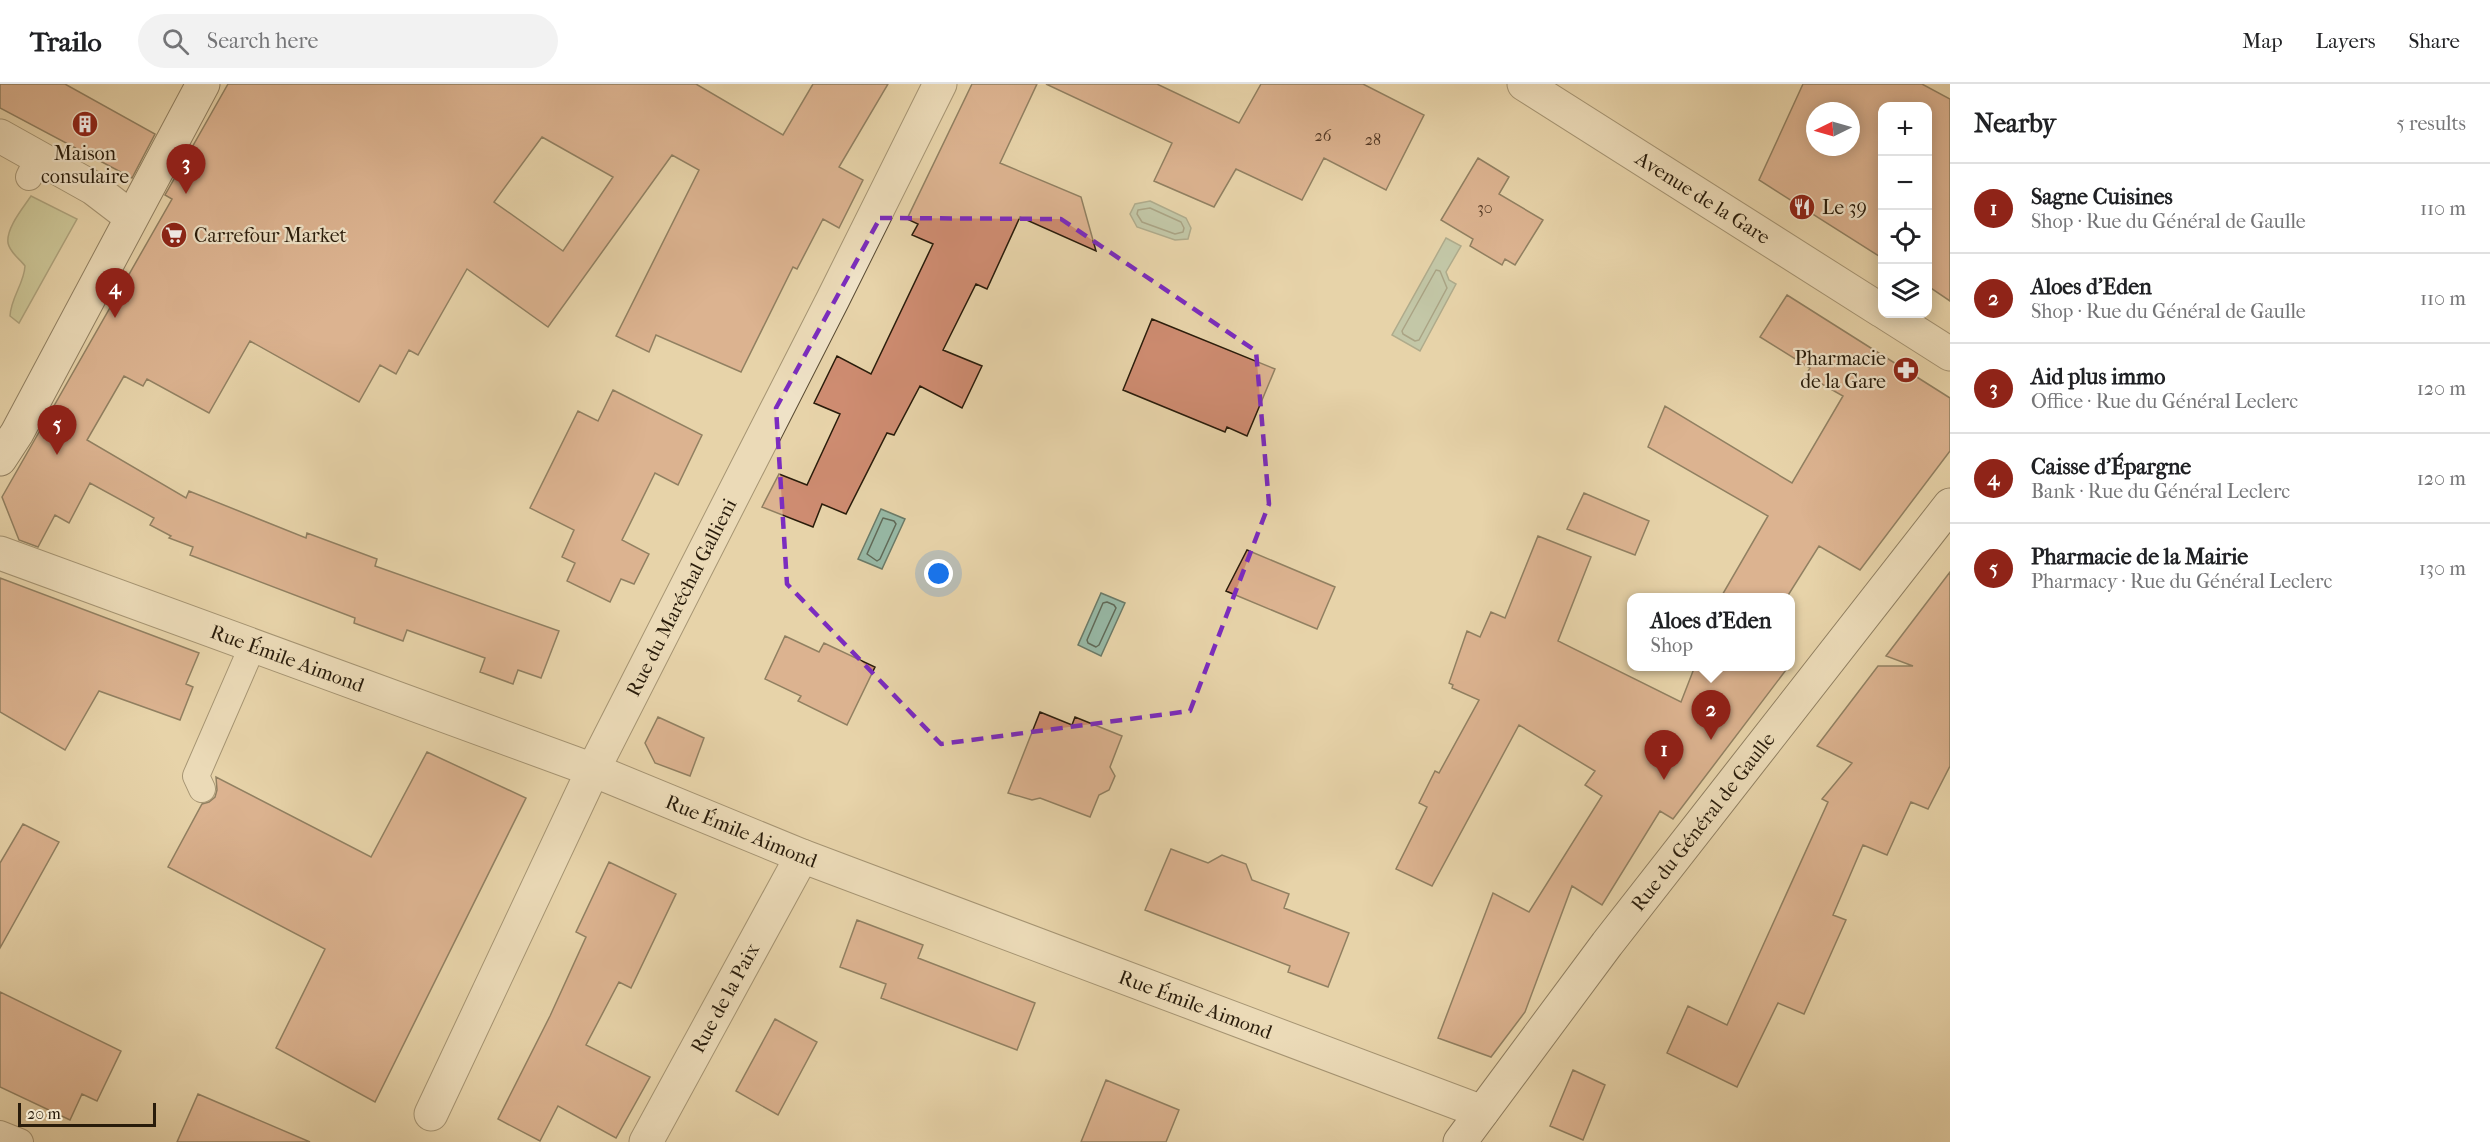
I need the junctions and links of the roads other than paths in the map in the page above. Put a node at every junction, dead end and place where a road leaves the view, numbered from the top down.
1 (203, 84) edge
2 (940, 84) edge
3 (1524, 84) edge
4 (0, 136) edge
5 (131, 217) junction
6 (1878, 308) edge
7 (1893, 318) edge
8 (1950, 354) edge
9 (6, 439) edge
10 (1950, 505) edge
11 (0, 553) edge
12 (253, 645) junction
13 (593, 770) junction
14 (202, 789) dead end
15 (802, 856) junction
16 (1482, 1112) junction
17 (431, 1114) dead end
18 (0, 1134) edge
19 (20, 1142) edge
20 (646, 1142) edge
21 (1460, 1142) edge

1 - 5 street
2 - 13 street, Rue du Maréchal Gallieni
3 - 6 street, Avenue de la Gare
4 - 5 street
5 - 9 street
7 - 8 street
10 - 16 street, Rue du Général de Gaulle
11 - 12 street, Rue Émile Aimond
12 - 13 street, Rue Émile Aimond
12 - 14 lane
13 - 15 street, Rue Émile Aimond
13 - 17 street, Rue du Maréchal Gallieni
15 - 16 street, Rue Émile Aimond
15 - 20 street, Rue de la Paix
16 - 21 street, Rue du Général de Gaulle
18 - 19 lane

